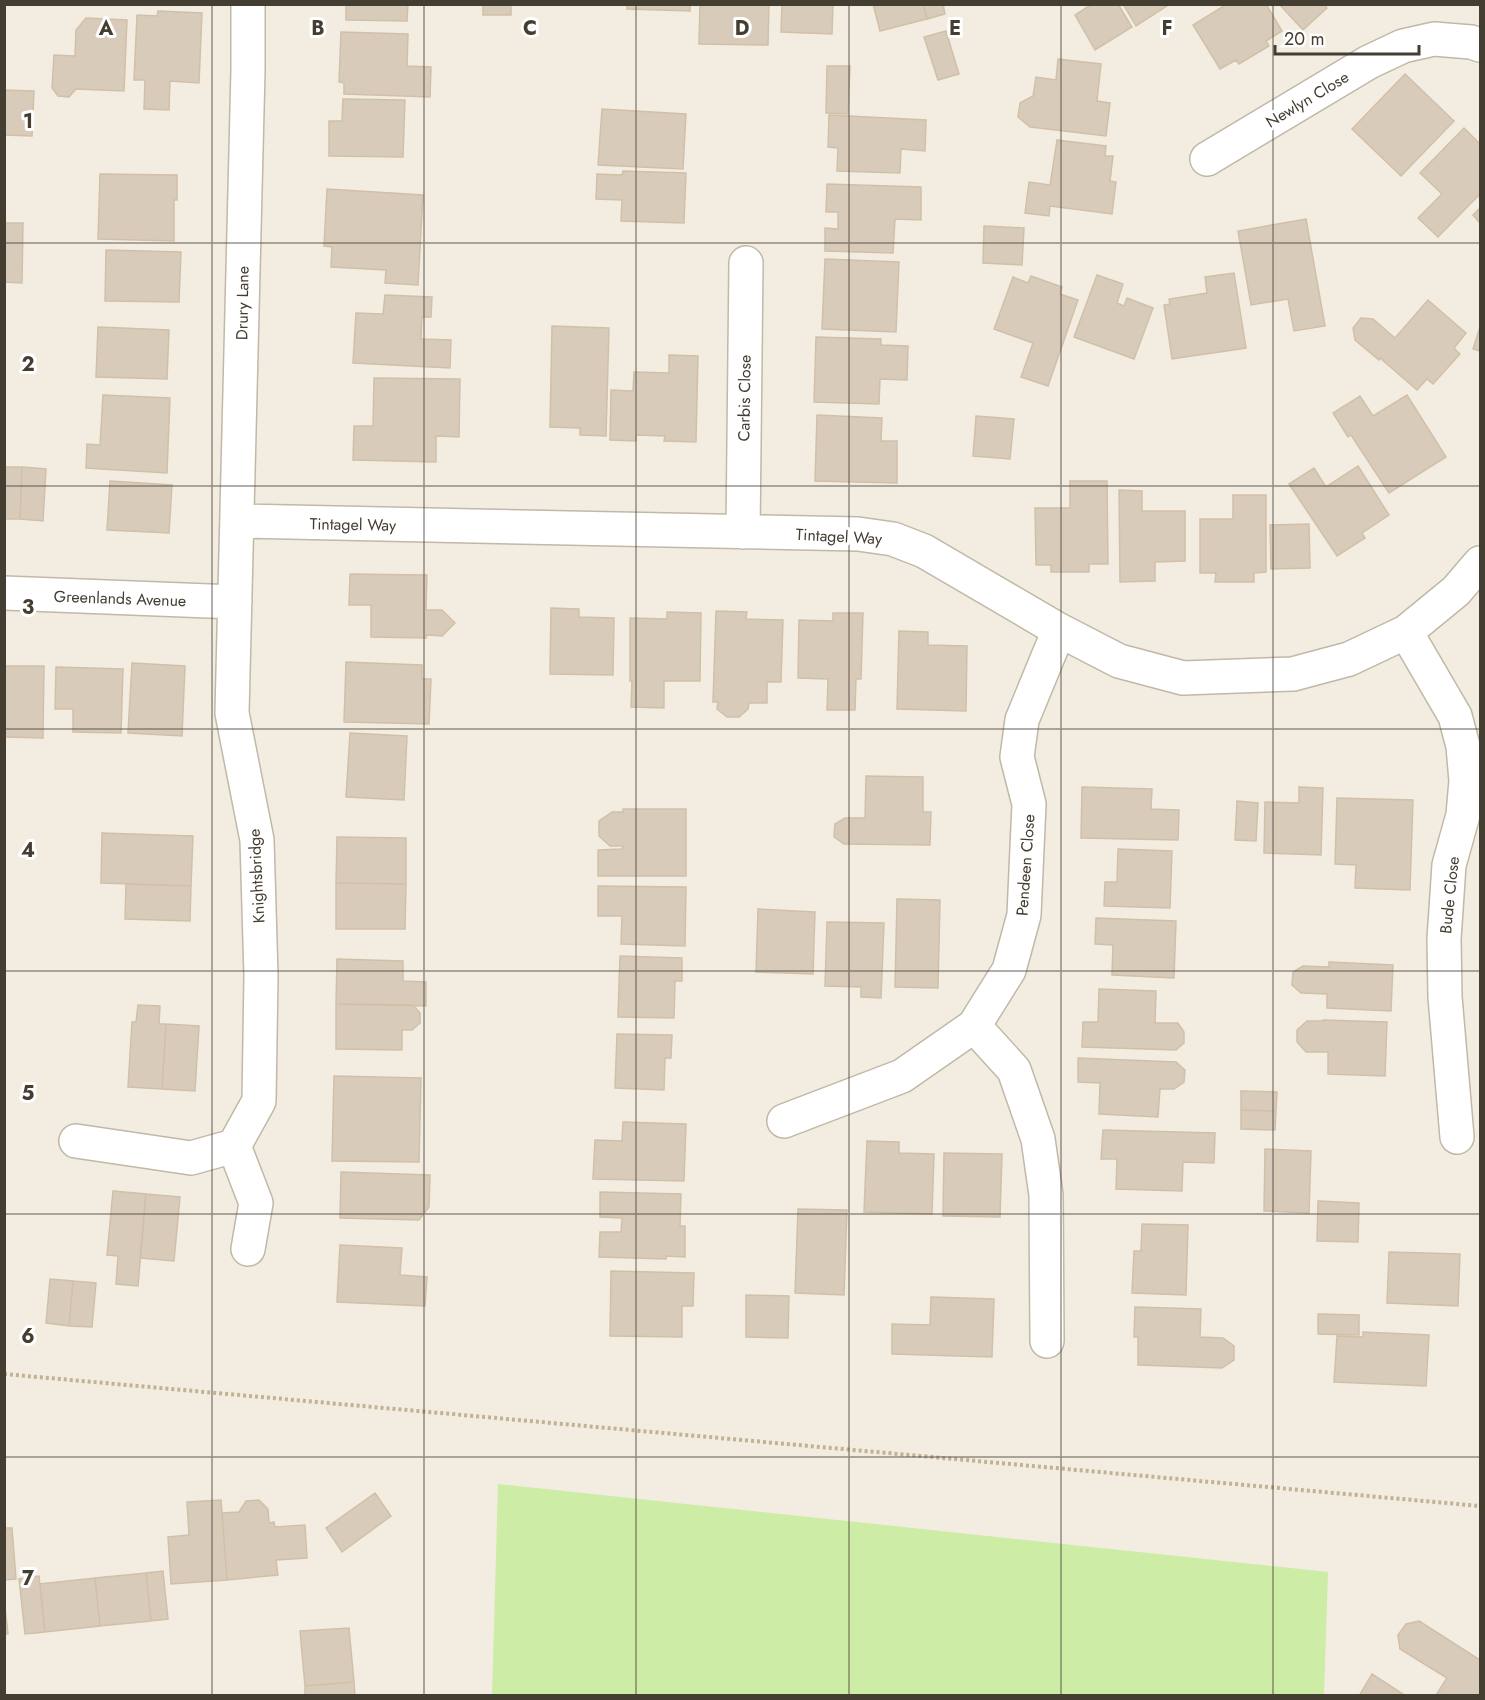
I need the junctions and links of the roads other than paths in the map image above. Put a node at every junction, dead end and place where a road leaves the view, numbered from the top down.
1 (248, 4) edge
2 (1480, 45) edge
3 (1207, 159) dead end
4 (746, 263) dead end
5 (237, 521) junction
6 (743, 532) junction
7 (1480, 563) edge
8 (4, 593) edge
9 (235, 602) junction
10 (1059, 630) junction
11 (1406, 633) junction
12 (974, 1026) junction
13 (784, 1121) dead end
14 (1457, 1137) dead end
15 (76, 1140) dead end
16 (234, 1146) junction
17 (248, 1249) dead end
18 (1047, 1341) dead end

1 - 5 street, Drury Lane
2 - 3 street, Newlyn Close
4 - 6 street, Carbis Close
5 - 6 street, Tintagel Way
5 - 9 street, Drury Lane
6 - 10 street, Tintagel Way
7 - 11 street, Tintagel Way
8 - 9 street, Greenlands Avenue
9 - 16 street, Knightsbridge
10 - 11 street, Tintagel Way
10 - 12 street, Pendeen Close
11 - 14 street, Bude Close
12 - 13 street, Pendeen Close
12 - 18 street
15 - 16 street
16 - 17 street

